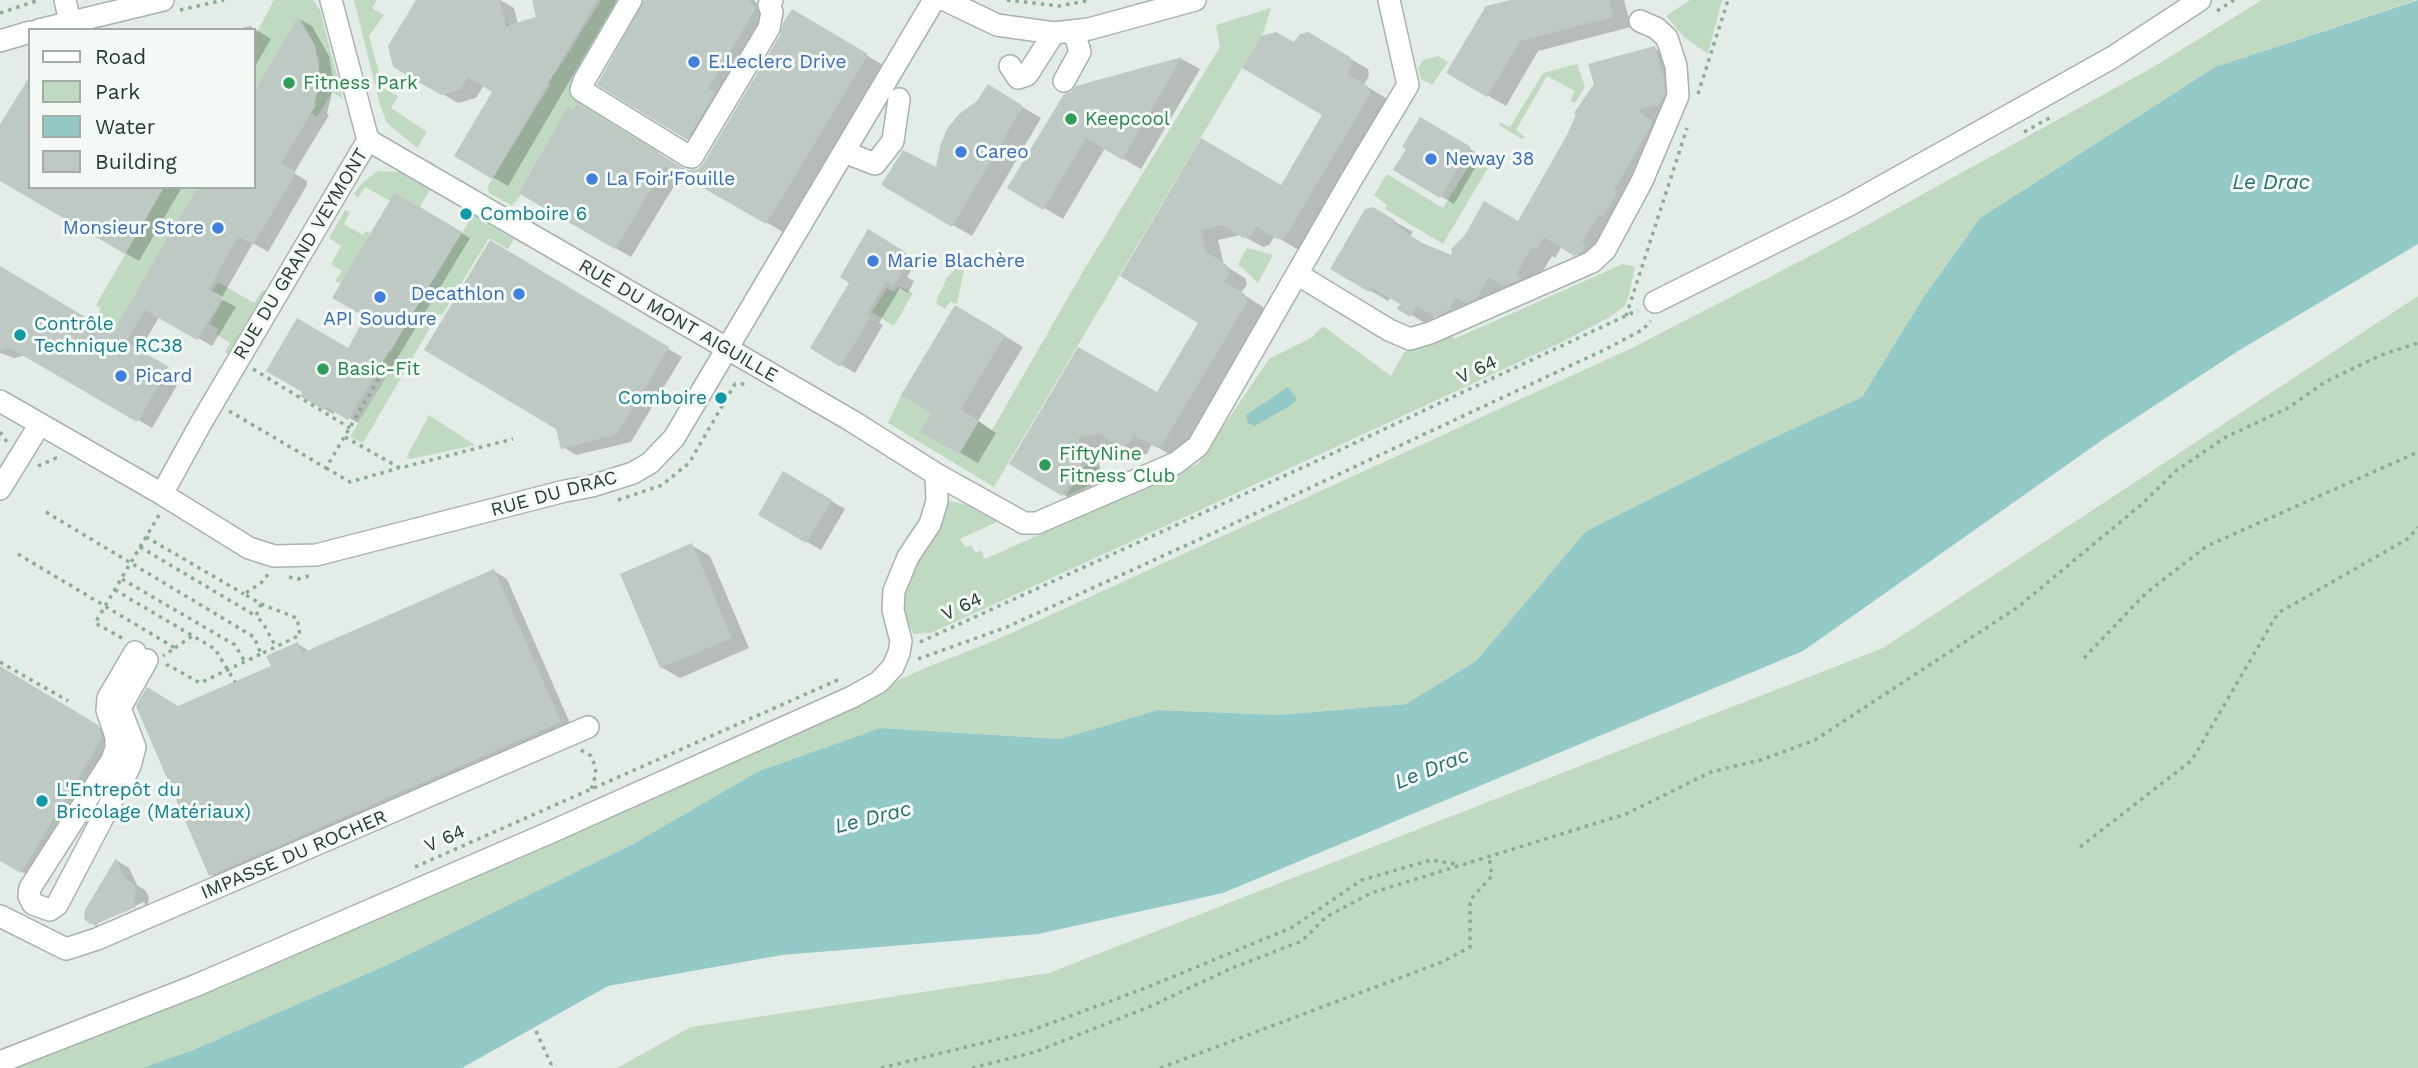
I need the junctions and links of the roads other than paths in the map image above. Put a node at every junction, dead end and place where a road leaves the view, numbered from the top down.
1 (65, 0) edge
2 (163, 0) edge
3 (331, 0) edge
4 (631, 0) edge
5 (772, 0) edge
6 (934, 0) edge
7 (945, 0) edge
8 (1195, 0) edge
9 (1389, 0) edge
10 (2200, 0) edge
11 (70, 22) junction
12 (1640, 22) dead end
13 (46, 28) edge
14 (28, 33) edge
15 (1064, 33) junction
16 (0, 41) edge
17 (1010, 66) dead end
18 (1064, 81) dead end
19 (899, 99) dead end
20 (368, 140) junction
21 (844, 152) junction
22 (1297, 274) junction
23 (1653, 309) road end
24 (727, 350) junction
25 (0, 401) edge
26 (40, 424) junction
27 (936, 474) junction
28 (0, 489) edge
29 (157, 503) junction
30 (151, 660) joint
31 (588, 727) dead end
32 (0, 916) edge
33 (0, 1062) edge

1 - 11 street
2 - 11 street
3 - 20 street, RUE DU GRAND VEYMONT
4 - 5 street
6 - 21 street, RUE DU DRAC
7 - 15 street
8 - 15 street
9 - 22 street, RUE DU MONT AIGUILLE
10 - 23 street
11 - 13 street
12 - 22 street
14 - 16 street
15 - 17 street
15 - 18 street
19 - 21 street
20 - 24 street, RUE DU MONT AIGUILLE
20 - 29 street, RUE DU GRAND VEYMONT
21 - 24 street, RUE DU DRAC
22 - 27 street, RUE DU MONT AIGUILLE
24 - 27 street, RUE DU MONT AIGUILLE
24 - 29 street, RUE DU DRAC
25 - 26 street, RUE DU DRAC
26 - 28 street
26 - 29 street, RUE DU DRAC
27 - 33 street
30 - 30 street
31 - 32 street, IMPASSE DU ROCHER

